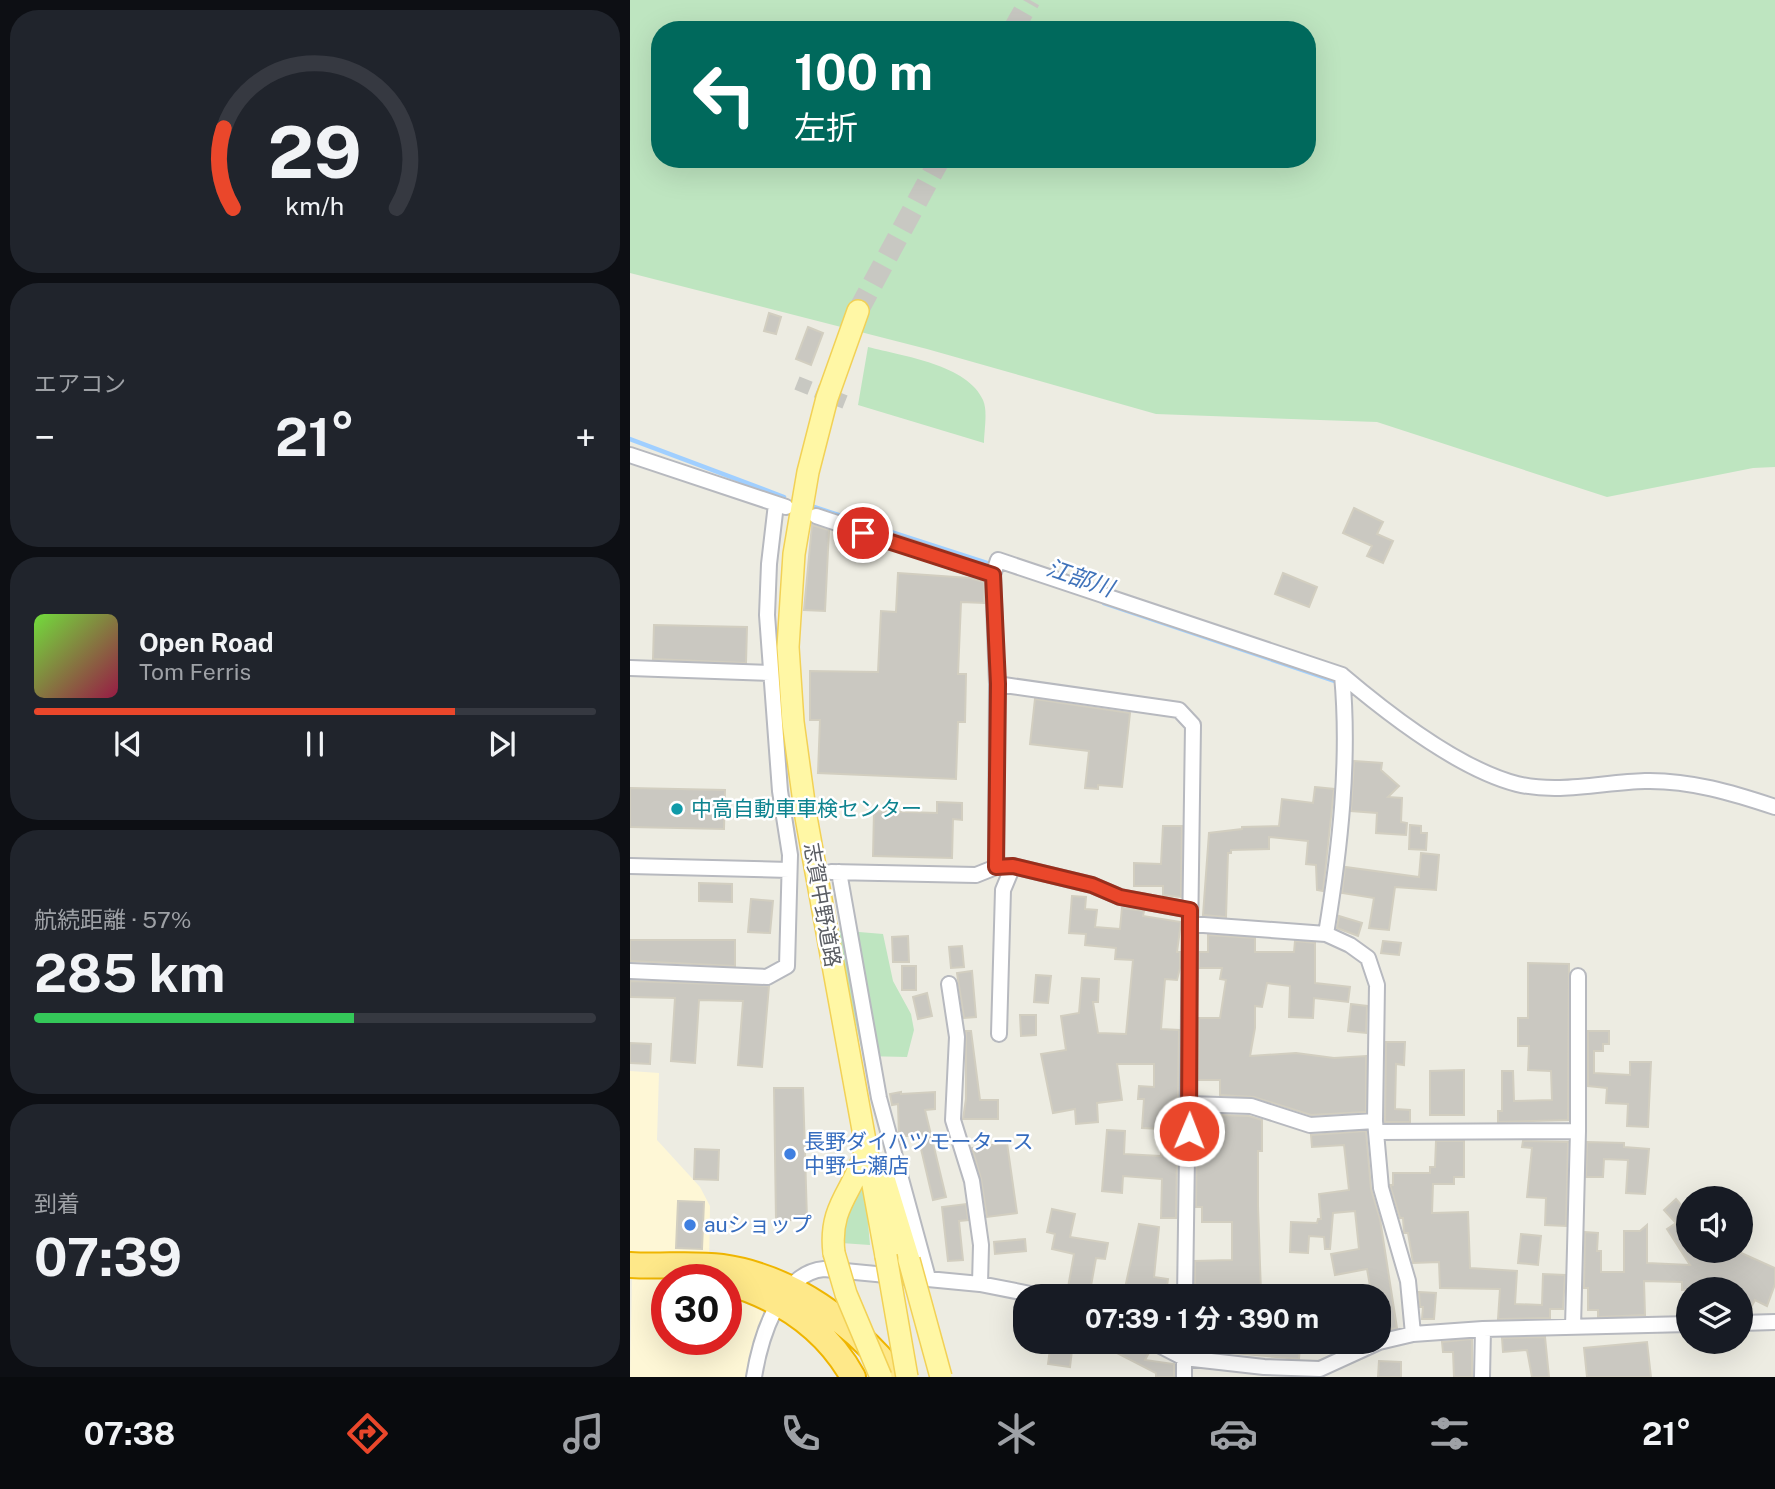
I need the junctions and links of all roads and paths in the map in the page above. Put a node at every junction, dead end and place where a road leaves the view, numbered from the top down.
1 (858, 311) tunnel mouth
2 (630, 455) edge
3 (816, 516) dead end
4 (993, 575) junction
5 (630, 668) edge
6 (770, 673) junction
7 (1342, 675) junction
8 (998, 684) junction
9 (1775, 807) edge
10 (630, 866) edge
11 (1013, 866) junction
12 (996, 867) junction
13 (789, 870) junction
14 (1190, 917) junction
15 (1326, 934) junction
16 (630, 971) edge
17 (1578, 976) dead end
18 (949, 984) dead end
19 (999, 1034) dead end
20 (858, 1097) junction
21 (1189, 1104) junction
22 (1376, 1126) junction
23 (1578, 1131) junction
24 (866, 1149) junction
25 (634, 1265) edge
26 (928, 1278) junction
27 (980, 1284) junction
28 (1185, 1284) edge
29 (742, 1286) edge
30 (1013, 1290) edge
31 (785, 1296) junction
32 (1775, 1322) edge
33 (1753, 1323) edge
34 (1676, 1324) edge
35 (1573, 1327) junction
36 (1483, 1329) junction
37 (1413, 1334) junction
38 (1391, 1339) edge
39 (1176, 1354) edge
40 (1184, 1354) edge
41 (1357, 1354) edge
42 (1184, 1358) junction
43 (1323, 1373) edge
44 (892, 1376) edge
45 (754, 1377) edge
46 (853, 1377) edge
47 (941, 1377) edge
48 (1184, 1377) edge
49 (1482, 1377) edge

1 - 20 main road, 志賀中野道路
2 - 6 street
3 - 4 street
4 - 7 street
4 - 8 street
5 - 6 street
6 - 13 street
7 - 9 street
7 - 15 street
8 - 12 street
8 - 14 street
10 - 13 street
11 - 12 street
11 - 14 street
11 - 19 street
12 - 26 street
13 - 16 street
14 - 15 street
14 - 21 street
15 - 22 street
17 - 23 street
18 - 27 street
20 - 24 main road, 志賀中野道路
20 - 47 main road, bridge
21 - 22 street
21 - 28 street
22 - 23 street
22 - 37 street
23 - 35 street
24 - 44 main road, 志賀中野道路, bridge
24 - 44 main road, bridge
25 - 31 highway
26 - 27 street
26 - 31 street
27 - 30 street
29 - 31 highway
31 - 44 highway
31 - 45 street
31 - 46 highway
32 - 33 street
34 - 35 street
35 - 36 street
36 - 37 street
36 - 49 street
37 - 38 street
39 - 42 street
40 - 42 street
41 - 43 street
42 - 43 street
42 - 48 street

